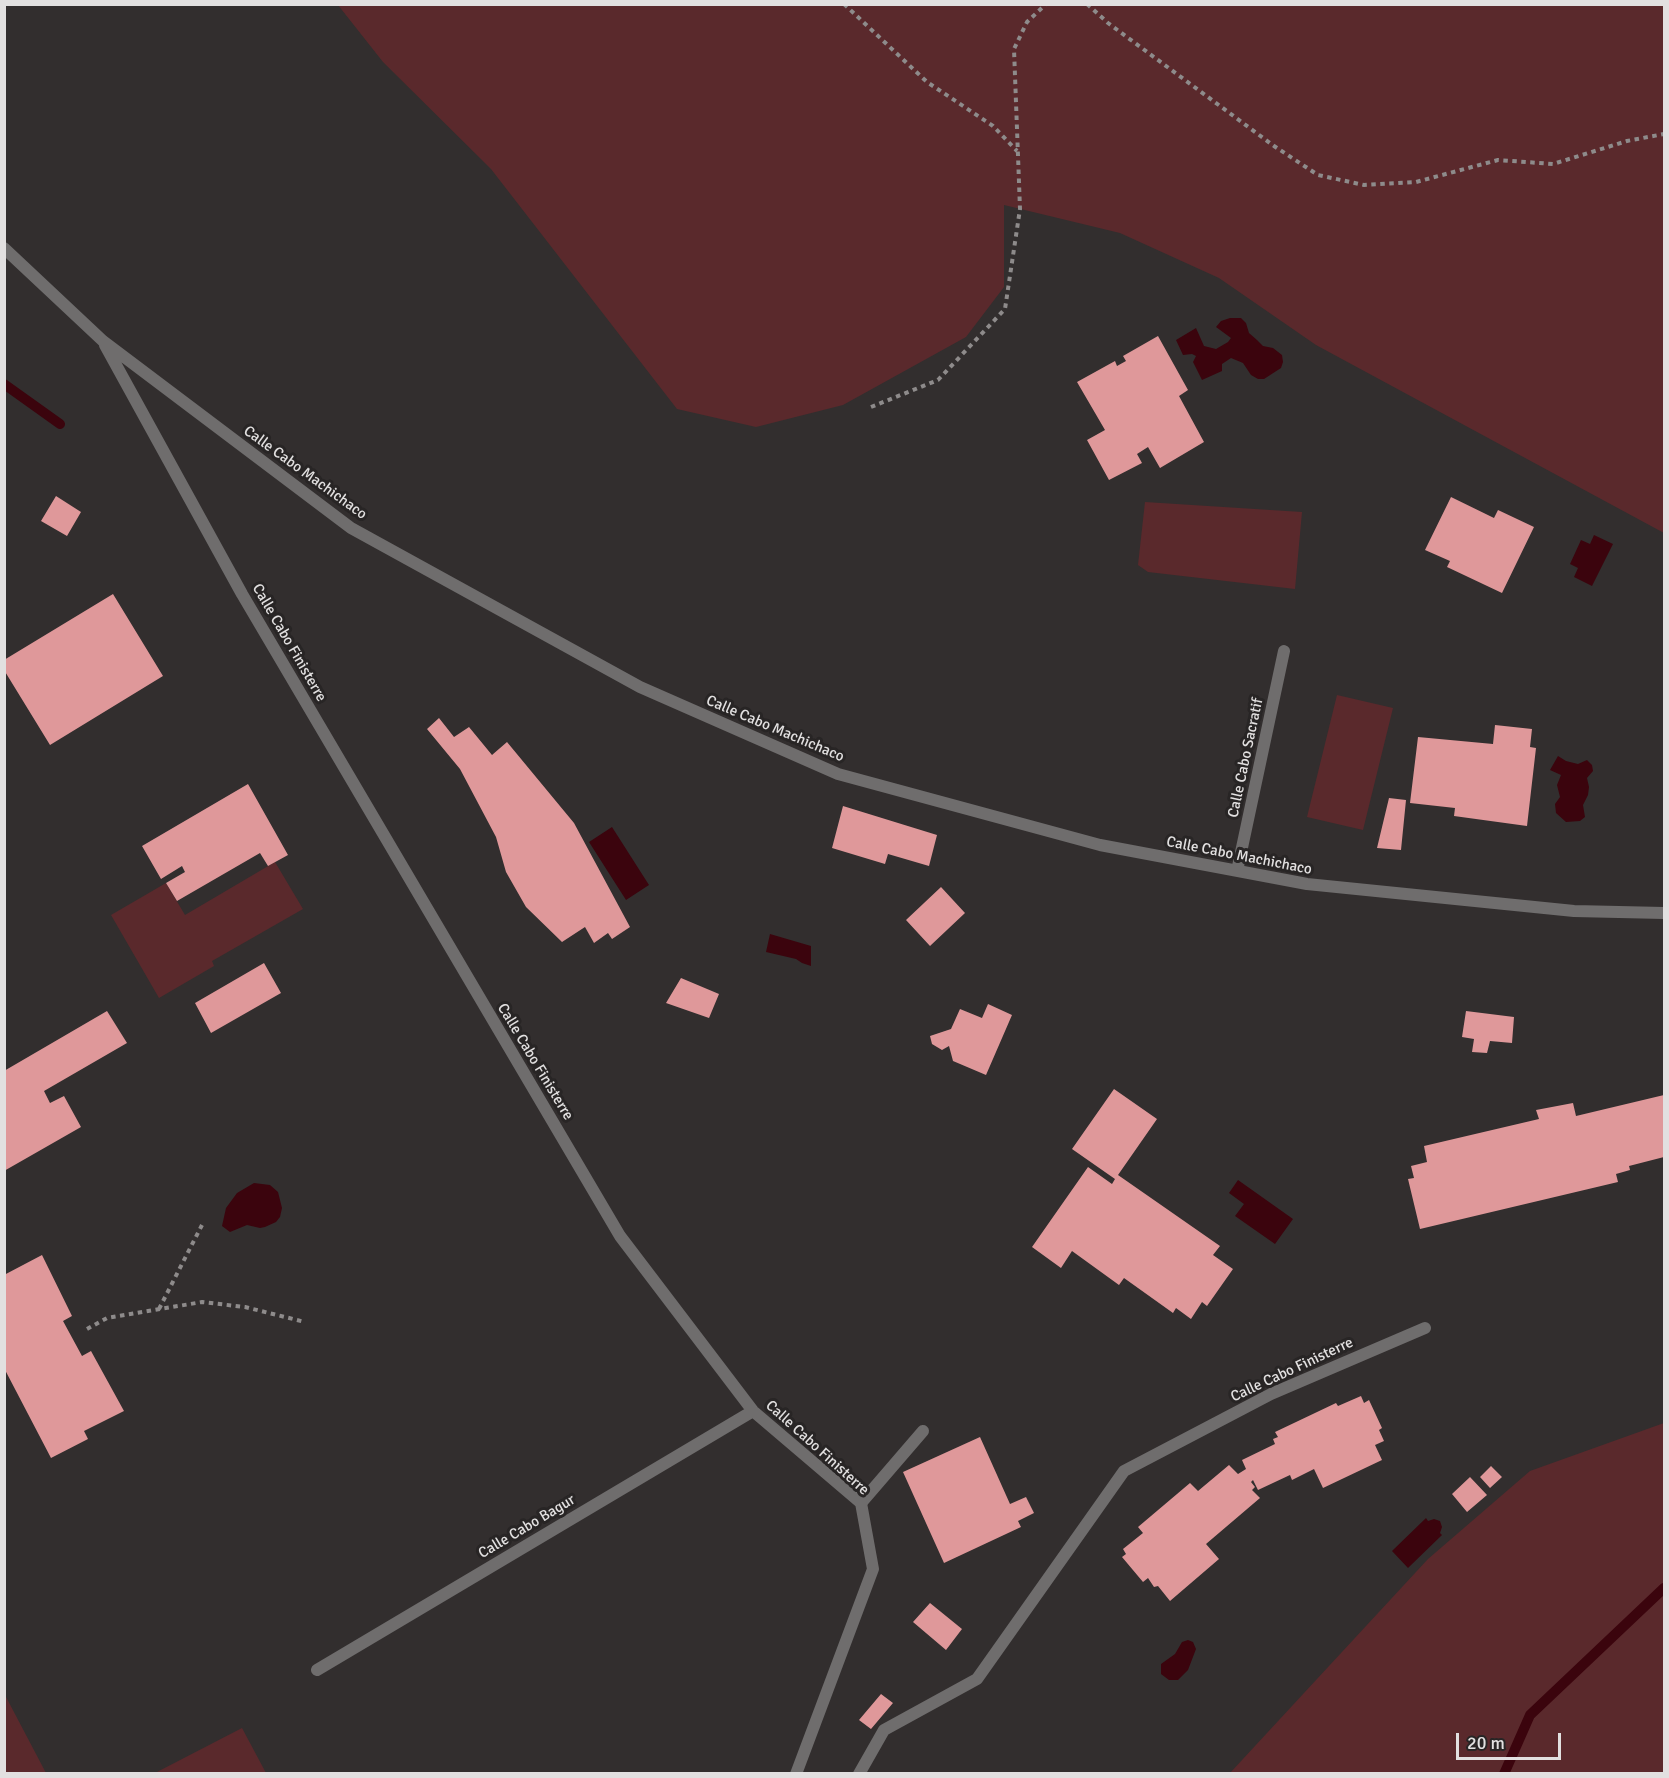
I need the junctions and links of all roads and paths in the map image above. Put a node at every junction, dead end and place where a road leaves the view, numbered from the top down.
1 (844, 4) edge
2 (1046, 4) edge
3 (1087, 4) edge
4 (1665, 134) edge
5 (1018, 153) junction
6 (4, 248) edge
7 (104, 341) junction
8 (871, 407) dead end
9 (1284, 651) dead end
10 (1237, 871) junction
11 (1665, 913) edge
12 (202, 1225) dead end
13 (158, 1310) junction
14 (305, 1322) dead end
15 (1425, 1328) dead end
16 (87, 1329) dead end
17 (753, 1411) junction
18 (923, 1431) dead end
19 (861, 1503) junction
20 (317, 1670) dead end
21 (796, 1773) edge
22 (859, 1773) edge

1 - 5 path
2 - 5 path
3 - 4 path
5 - 8 path
6 - 7 street, Calle Cabo Machichaco
7 - 10 street, Calle Cabo Machichaco
7 - 17 street, Calle Cabo Finisterre
9 - 10 street, Calle Cabo Sacratif
10 - 11 street, Calle Cabo Machichaco
12 - 13 path
13 - 14 path
13 - 16 path
15 - 22 street, Calle Cabo Finisterre
17 - 19 street, Calle Cabo Finisterre
17 - 20 street, Calle Cabo Bagur
18 - 19 street
19 - 21 street, Calle Cabo Finisterre

